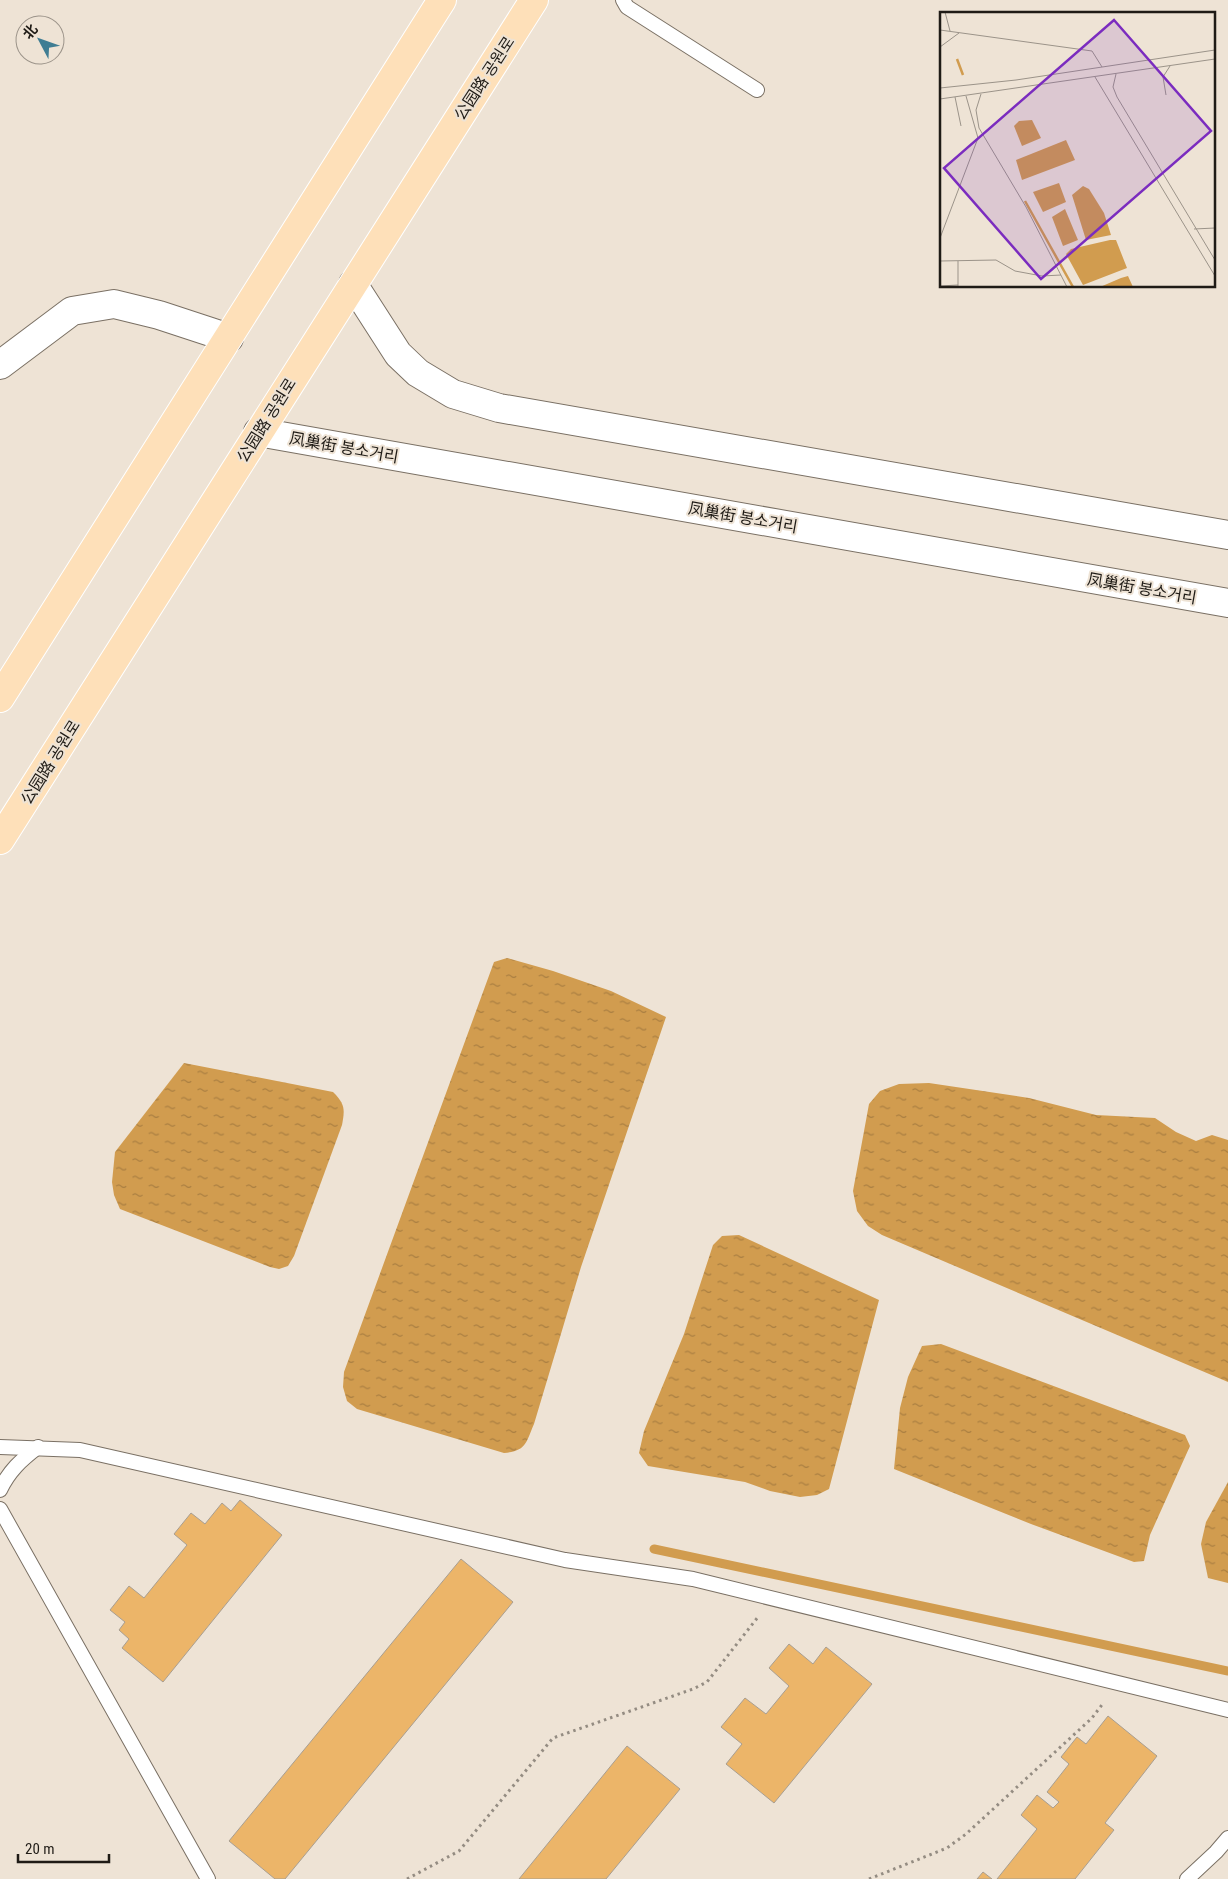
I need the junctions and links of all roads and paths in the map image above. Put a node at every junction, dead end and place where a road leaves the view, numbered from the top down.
1 (442, 0) edge
2 (534, 0) edge
3 (622, 0) edge
4 (757, 90) dead end
5 (353, 284) junction
6 (229, 338) junction
7 (0, 365) edge
8 (258, 432) junction
9 (1228, 535) edge
10 (1228, 603) edge
11 (0, 698) edge
12 (0, 840) edge
13 (0, 1447) edge
14 (38, 1447) junction
15 (0, 1490) edge
16 (0, 1509) edge
17 (772, 1598) junction
18 (1118, 1684) junction
19 (1228, 1710) edge
20 (1228, 1838) edge
21 (208, 1879) edge
22 (407, 1879) edge
23 (869, 1879) edge
24 (1187, 1879) edge

1 - 6 main road
2 - 5 main road, 公园路 공원로
3 - 4 lane
5 - 8 main road, 公园路 공원로
5 - 9 street
6 - 7 street
6 - 11 main road
8 - 10 street, 凤巢街 봉소거리
8 - 12 main road, 公园路 공원로
13 - 14 lane
14 - 15 lane
14 - 17 lane
16 - 21 lane
17 - 18 lane
17 - 22 path
18 - 19 lane
18 - 23 path
20 - 24 lane

